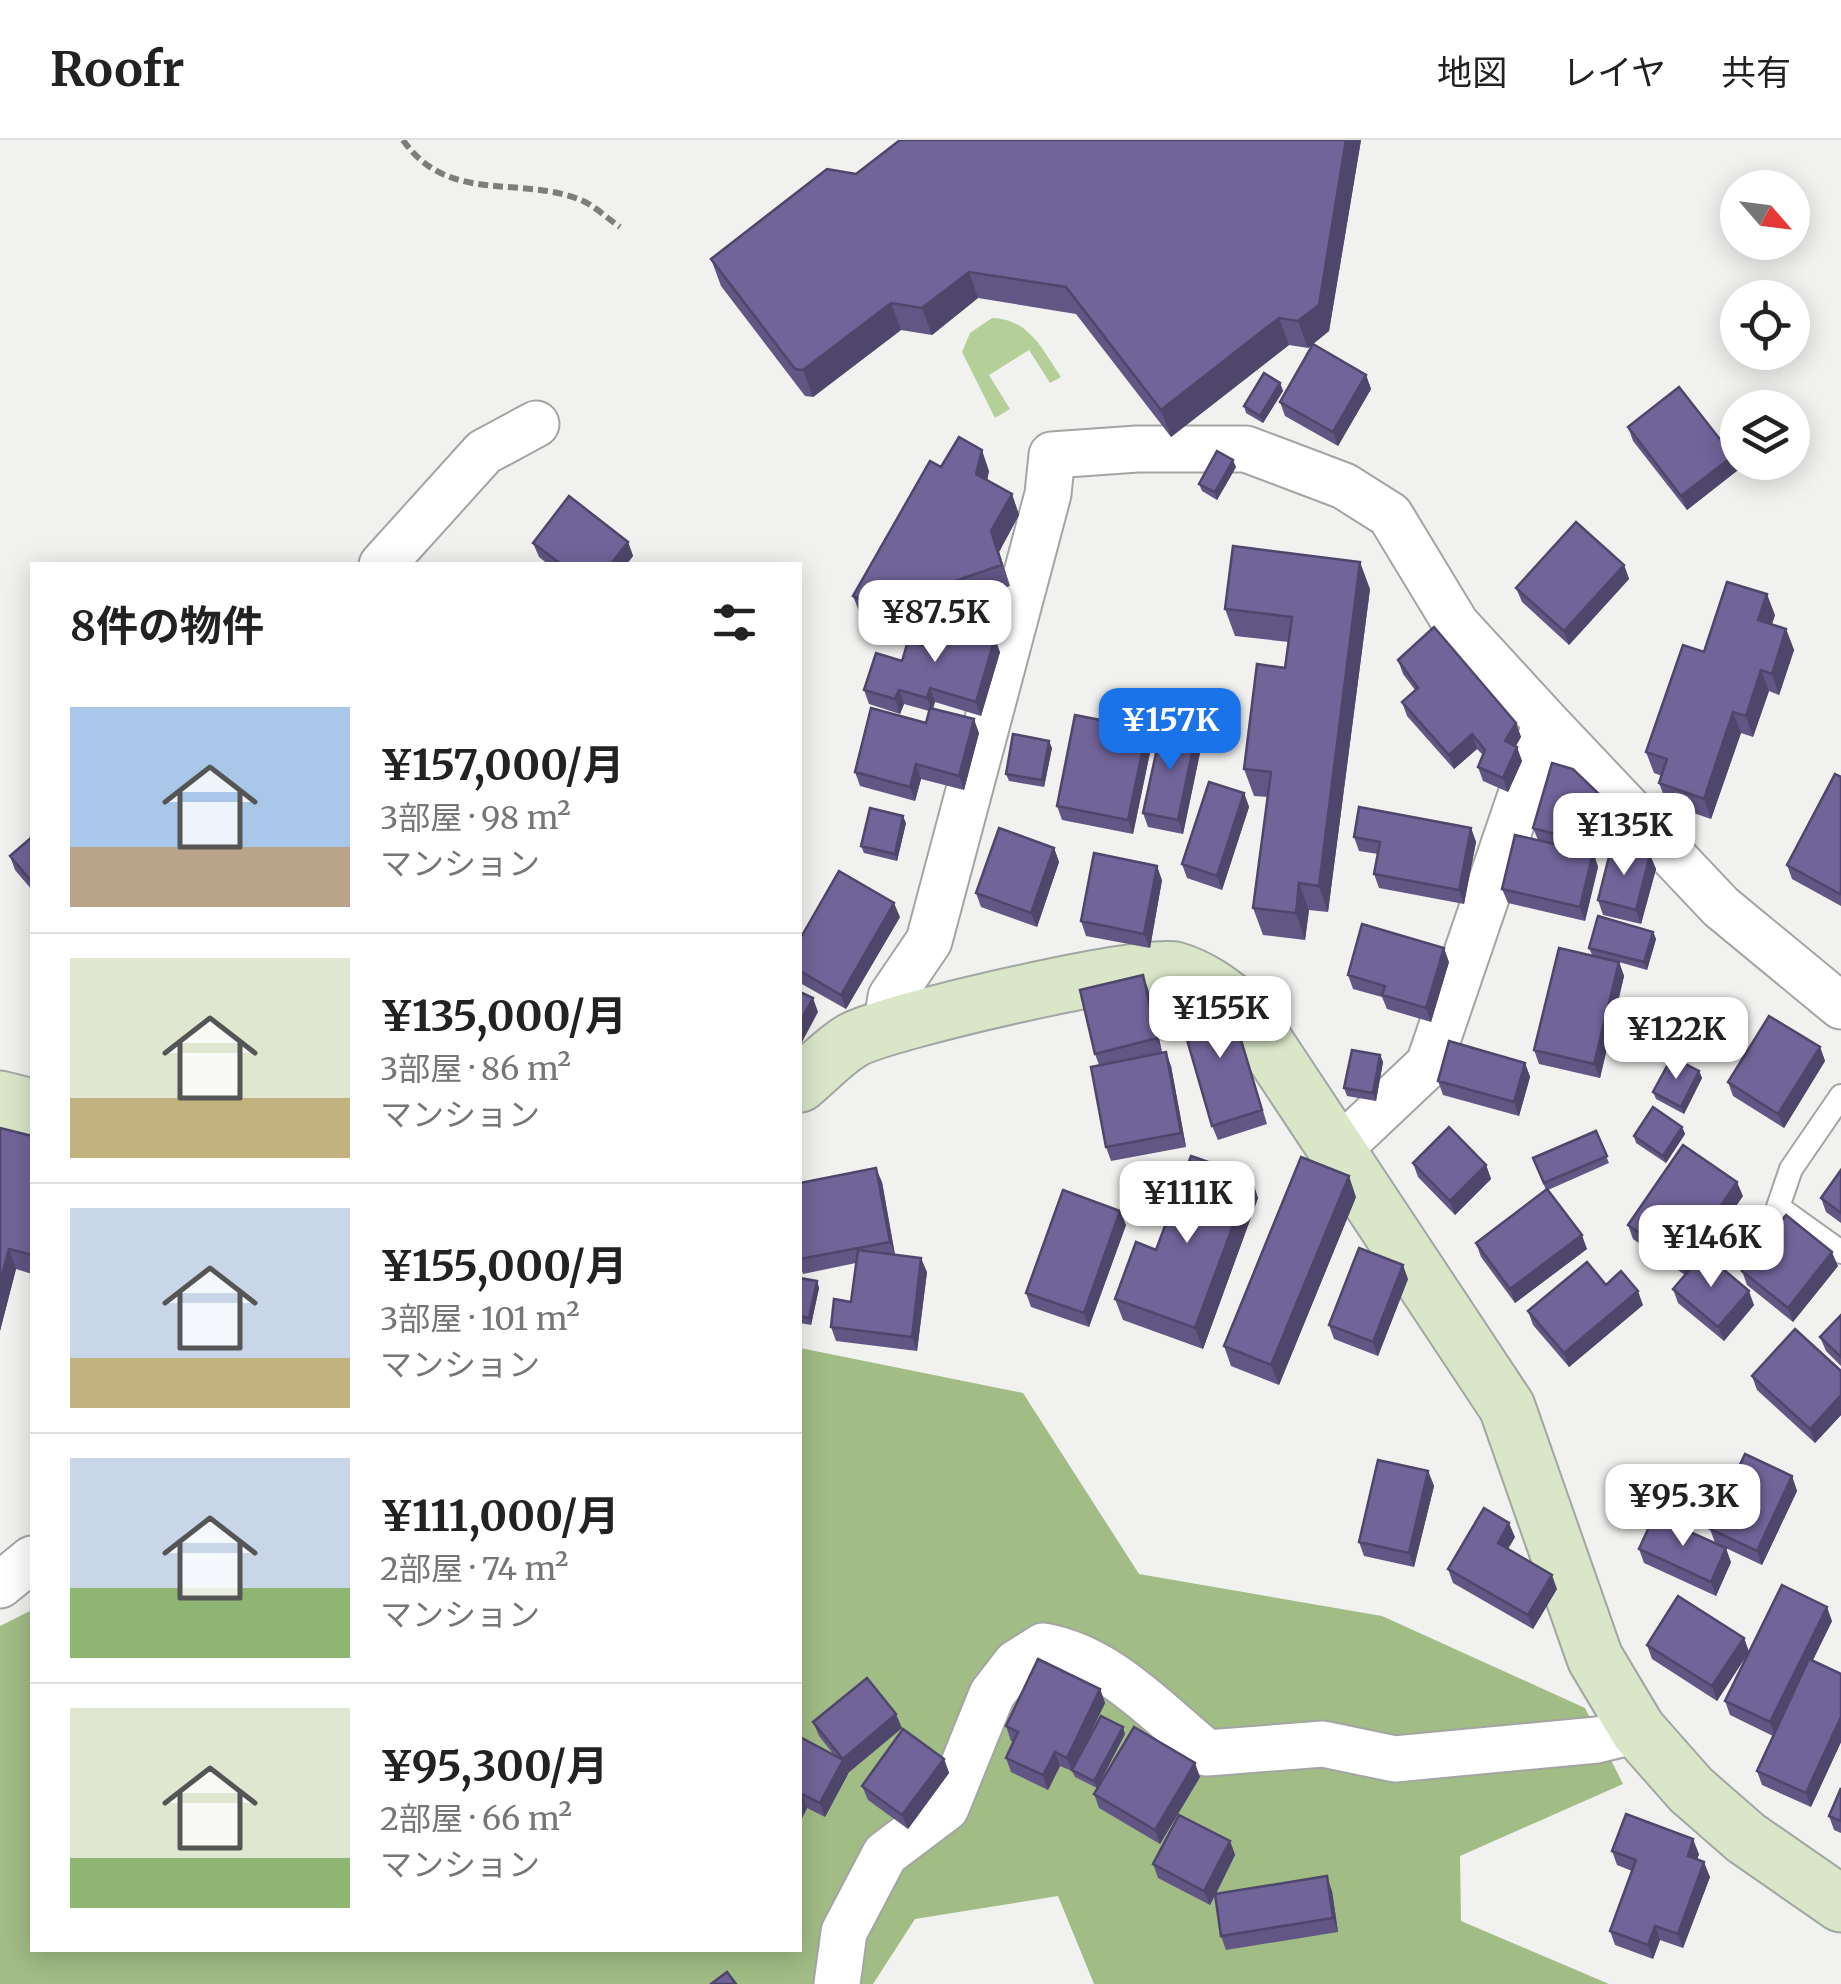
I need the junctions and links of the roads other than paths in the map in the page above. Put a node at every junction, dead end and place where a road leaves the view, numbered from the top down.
1 (536, 424) dead end
2 (385, 562) edge
3 (1546, 722) junction
4 (1841, 1006) edge
5 (886, 1028) junction
6 (802, 1082) edge
7 (1841, 1096) edge
8 (0, 1099) edge
9 (30, 1106) edge
10 (1337, 1151) junction
11 (1841, 1252) edge
12 (30, 1561) edge
13 (0, 1585) edge
14 (1638, 1730) junction
15 (1841, 1904) edge
16 (837, 1984) edge

1 - 2 street
3 - 4 street
3 - 5 street
3 - 10 street
5 - 6 street
5 - 10 street
7 - 11 lane
8 - 9 street
10 - 14 street
12 - 13 street
14 - 15 street
14 - 16 street

